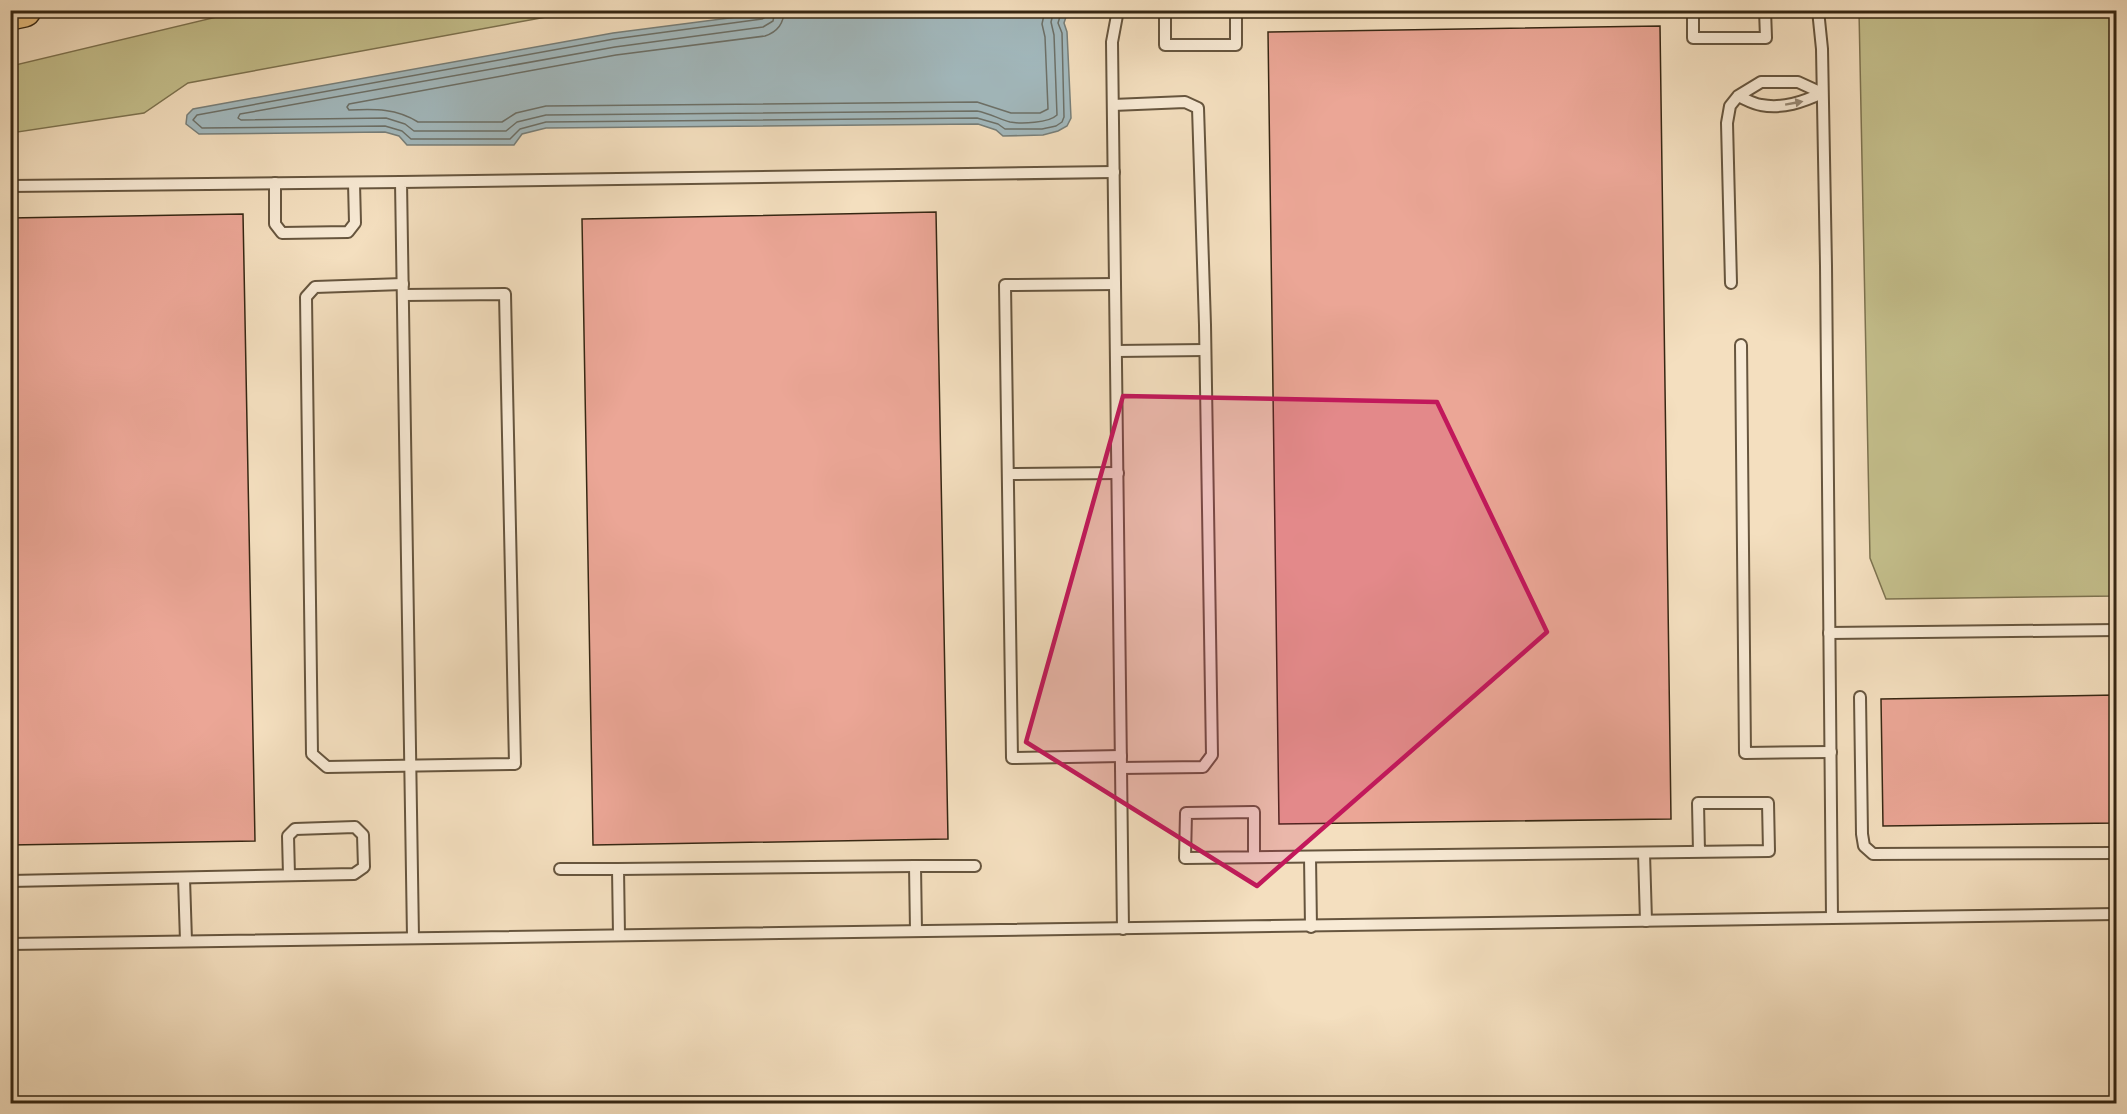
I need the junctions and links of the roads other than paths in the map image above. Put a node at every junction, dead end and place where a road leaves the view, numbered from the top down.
1 (24, 10) edge
2 (1118, 10) edge
3 (1165, 10) edge
4 (1236, 10) edge
5 (1693, 10) edge
6 (1765, 10) edge
7 (1818, 10) edge
8 (10, 14) edge
9 (1822, 93) junction
10 (1738, 96) junction
11 (1113, 105) junction
12 (1114, 172) junction
13 (401, 182) junction
14 (274, 183) junction
15 (354, 183) junction
16 (10, 186) edge
17 (1731, 283) dead end
18 (1115, 284) junction
19 (404, 289) junction
20 (1741, 345) dead end
21 (1205, 350) junction
22 (1116, 351) junction
23 (1118, 473) junction
24 (1008, 474) junction
25 (2116, 630) edge
26 (1829, 633) junction
27 (1860, 697) dead end
28 (1831, 752) junction
29 (1121, 756) junction
30 (410, 766) junction
31 (1121, 768) junction
32 (1699, 852) junction
33 (1644, 853) junction
34 (2116, 853) edge
35 (1254, 857) junction
36 (1310, 857) junction
37 (915, 866) junction
38 (975, 866) dead end
39 (560, 869) dead end
40 (618, 869) junction
41 (289, 875) junction
42 (184, 878) junction
43 (10, 881) edge
44 (2116, 914) edge
45 (1833, 918) junction
46 (1646, 921) junction
47 (1311, 927) junction
48 (1123, 929) junction
49 (916, 931) junction
50 (620, 935) junction
51 (413, 937) junction
52 (186, 941) junction
53 (10, 944) edge

1 - 8 highway
2 - 11 lane
3 - 4 lane
5 - 6 lane
7 - 9 lane
10 -> 9 lane
9 - 10 lane
9 - 26 lane
10 - 17 lane
11 - 12 lane
11 - 21 lane
12 - 13 lane
12 - 18 lane
13 - 15 lane
13 - 19 lane
14 - 15 lane
14 - 15 lane
14 - 16 lane
18 - 22 lane
18 - 24 lane
19 - 30 lane
19 - 30 lane
19 - 30 lane
20 - 28 lane
21 - 22 lane
21 - 31 lane
22 - 23 lane
23 - 24 lane
23 - 29 lane
24 - 29 lane
25 - 26 lane
26 - 28 lane
27 - 34 lane
28 - 45 lane
29 - 31 lane
30 - 51 lane
31 - 48 lane
32 - 32 lane
32 - 33 lane
33 - 36 lane
33 - 46 lane
35 - 35 lane
35 - 36 lane
36 - 47 lane
37 - 38 lane
37 - 40 lane
37 - 49 lane
39 - 40 lane
40 - 50 lane
41 - 41 lane
41 - 42 lane
42 - 43 lane
42 - 52 lane
44 - 45 lane
45 - 46 lane
46 - 47 lane
47 - 48 lane
48 - 49 lane
49 - 50 lane
50 - 51 lane
51 - 52 lane
52 - 53 lane

